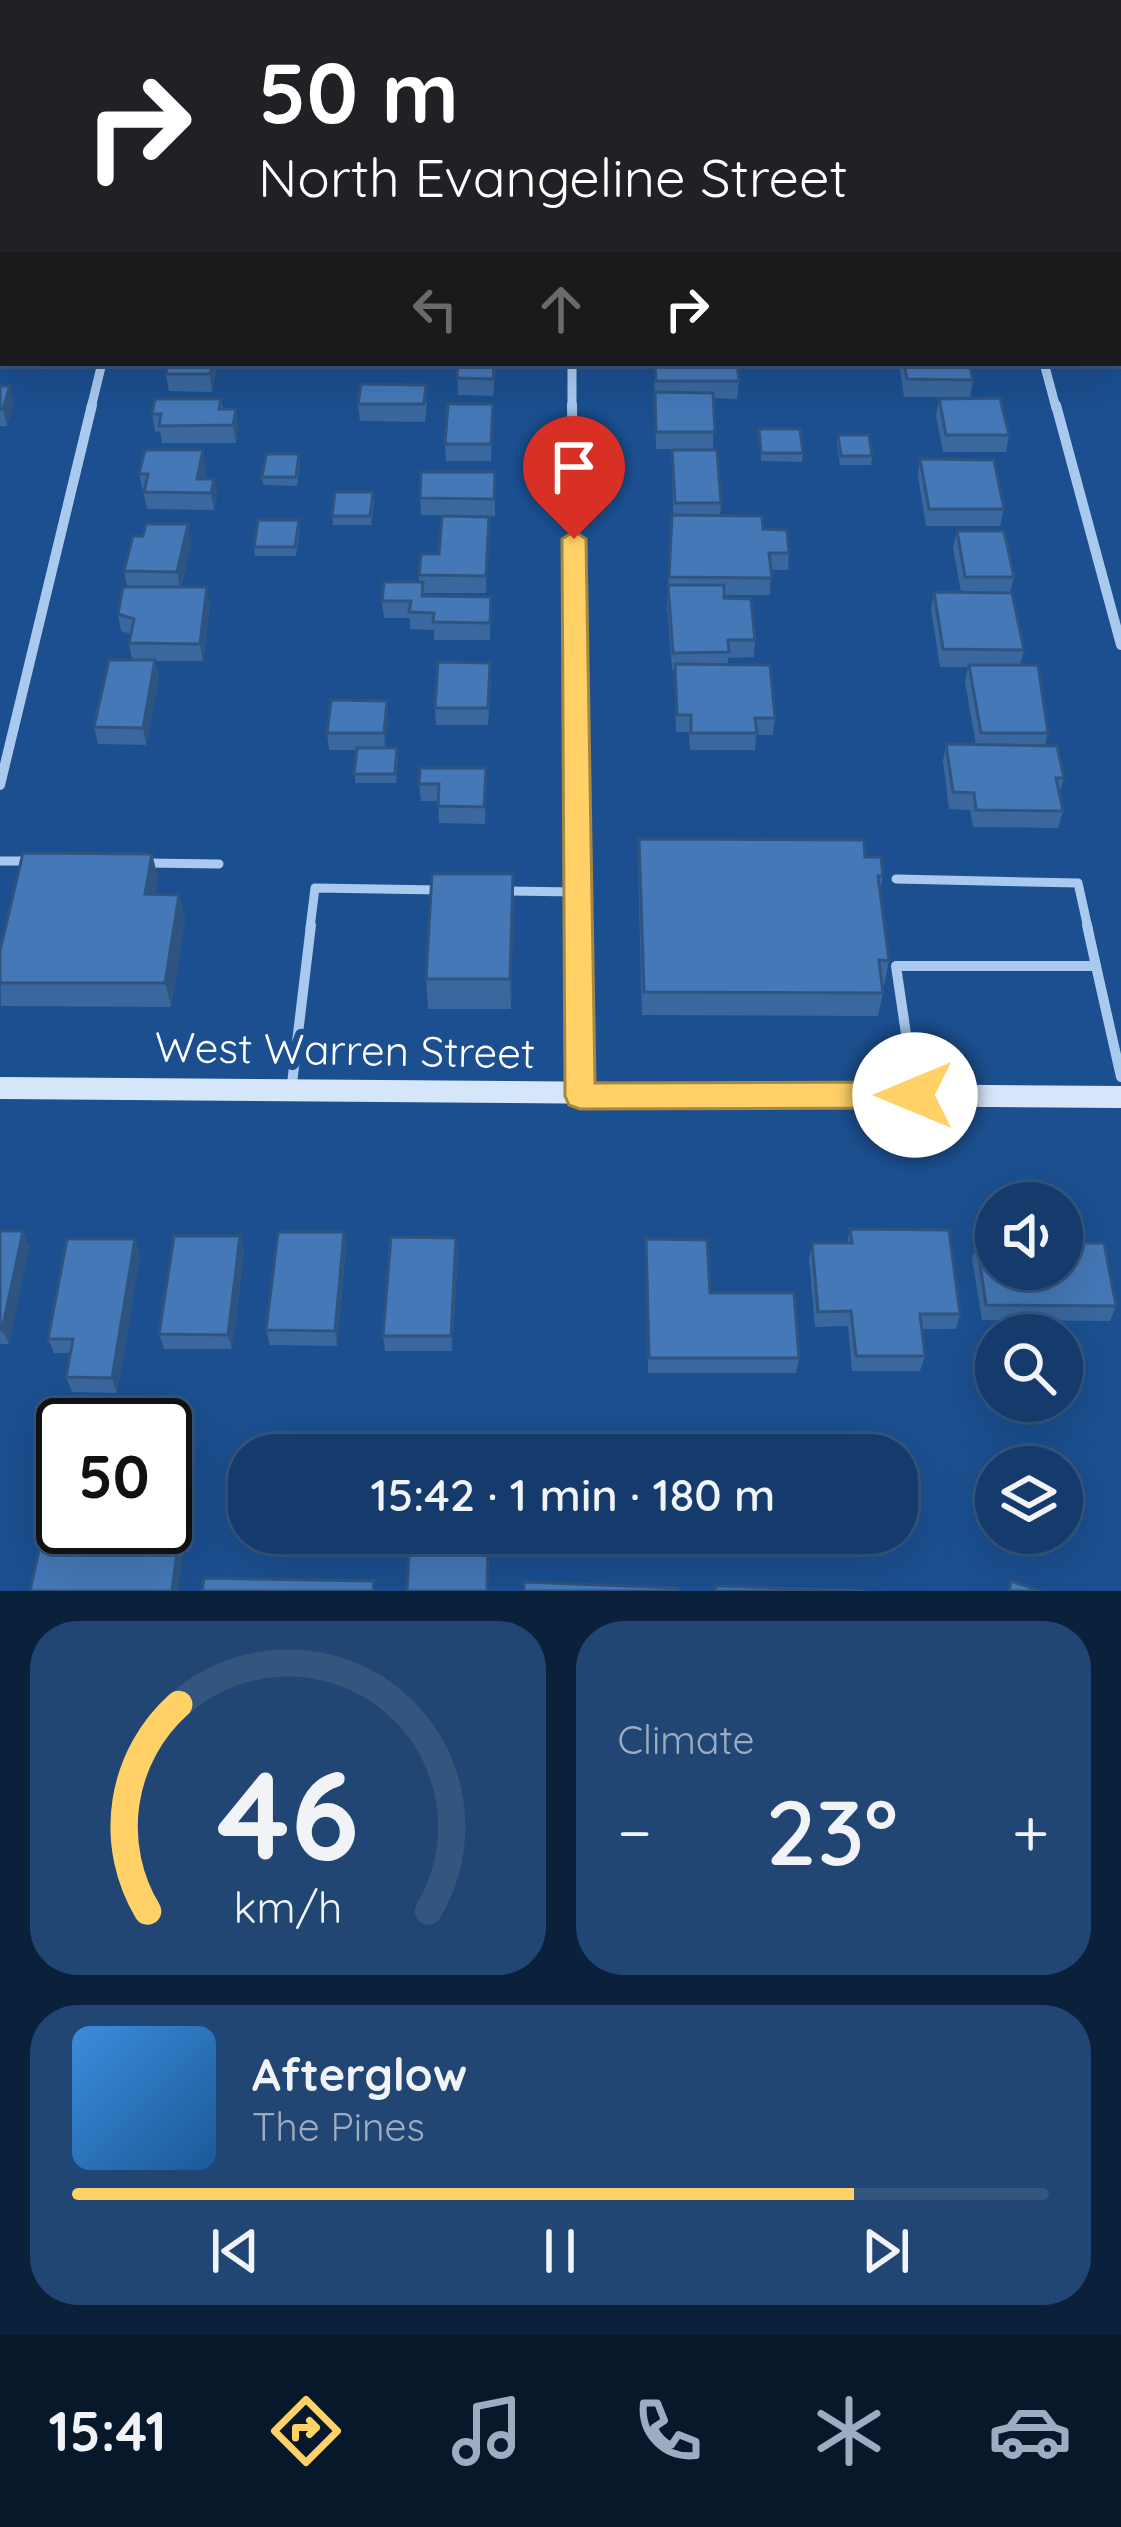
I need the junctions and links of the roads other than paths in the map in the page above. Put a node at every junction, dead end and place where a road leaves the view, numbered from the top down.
1 (100, 366) edge
2 (572, 366) edge
3 (1046, 366) edge
4 (1121, 645) edge
5 (0, 784) edge
6 (0, 861) edge
7 (40, 861) edge
8 (125, 862) edge
9 (219, 864) dead end
10 (896, 879) dead end
11 (446, 890) edge
12 (490, 891) edge
13 (578, 892) junction
14 (1096, 967) junction
15 (1121, 1077) edge
16 (0, 1088) edge
17 (291, 1092) junction
18 (915, 1095) junction
19 (580, 1096) junction
20 (1121, 1097) edge

1 - 5 street
2 - 13 street
3 - 4 street
6 - 7 lane
8 - 9 lane
10 - 14 lane
11 - 17 lane
12 - 13 lane
13 - 19 street
14 - 15 lane
14 - 18 lane
16 - 17 main road, West Warren Street
17 - 19 main road, West Warren Street
18 - 19 main road, West Warren Street
18 - 20 main road, West Warren Street

